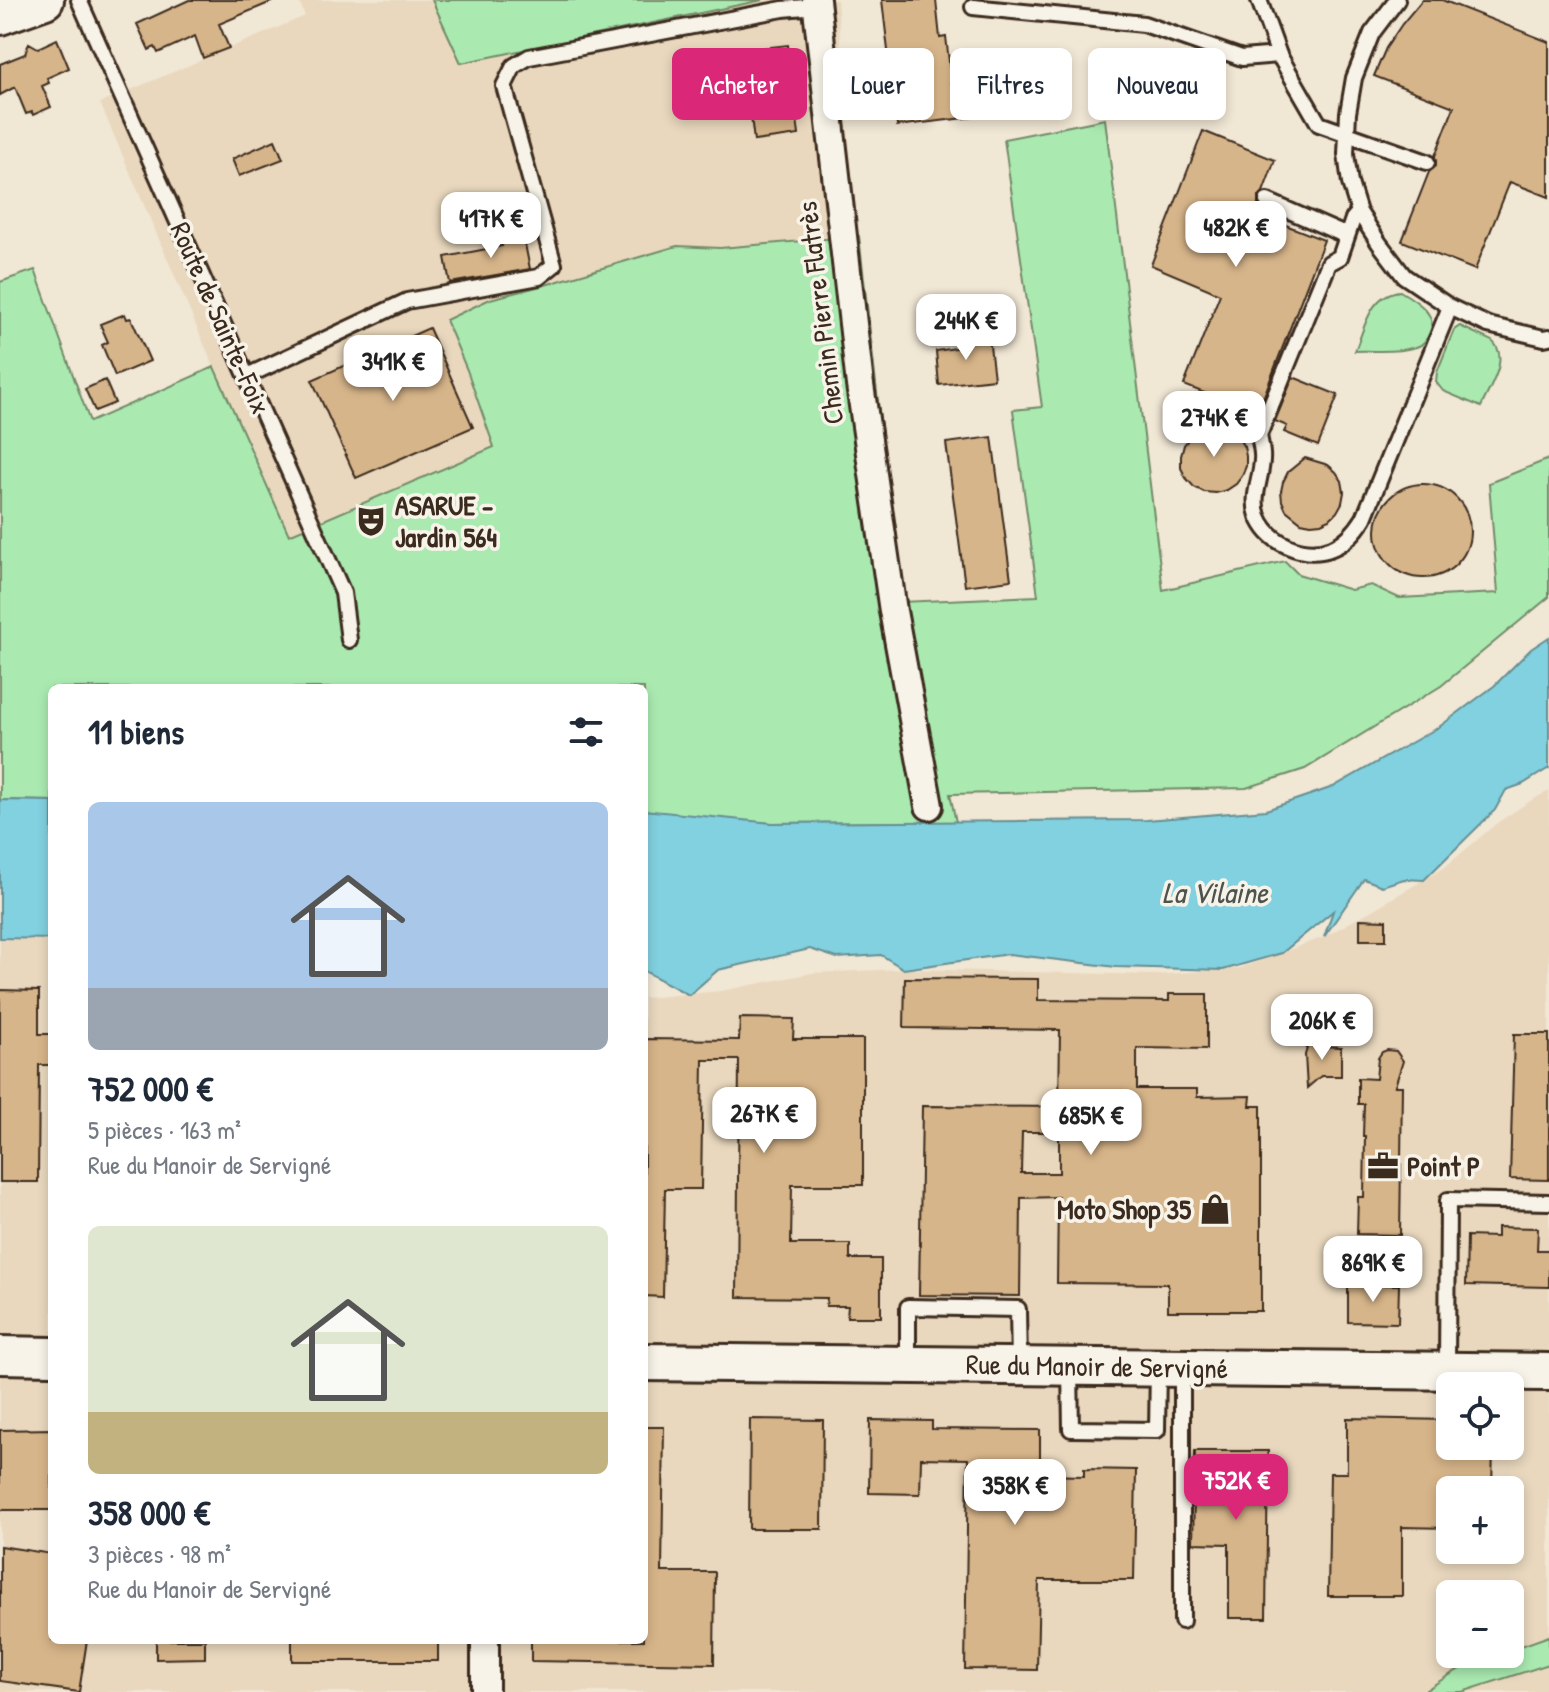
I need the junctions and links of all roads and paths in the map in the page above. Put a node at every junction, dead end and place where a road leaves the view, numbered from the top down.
1 (45, 0) edge
2 (79, 0) edge
3 (1259, 0) edge
4 (1397, 0) edge
5 (816, 3) edge
6 (973, 7) dead end
7 (0, 16) edge
8 (1279, 55) junction
9 (1347, 133) junction
10 (1427, 162) dead end
11 (1267, 201) dead end
12 (1359, 212) junction
13 (1347, 236) junction
14 (1450, 307) junction
15 (1549, 337) edge
16 (247, 376) junction
17 (1198, 403) dead end
18 (1259, 435) junction
19 (349, 640) dead end
20 (929, 806) dead end
21 (1549, 1202) edge
22 (0, 1355) edge
23 (48, 1356) edge
24 (648, 1362) edge
25 (908, 1364) junction
26 (1019, 1366) junction
27 (1070, 1366) junction
28 (1170, 1367) junction
29 (1447, 1370) junction
30 (1549, 1372) edge
31 (1182, 1621) dead end
32 (485, 1644) edge
33 (485, 1692) edge

1 - 7 street
2 - 16 lane, Route de Sainte-Foix
3 - 8 lane
4 - 9 lane
5 - 16 lane
5 - 20 street, Chemin Pierre Flatrès
6 - 8 lane
8 - 9 lane
9 - 10 lane
9 - 12 lane
11 - 13 lane
12 - 13 lane
12 - 14 lane
13 - 18 lane
14 - 15 lane
14 - 18 lane
16 - 19 lane, Route de Sainte-Foix
17 - 18 lane
21 - 29 lane
22 - 23 street
24 - 25 street, Rue du Manoir de Servigné
25 - 26 street, Rue du Manoir de Servigné
25 - 26 lane
26 - 27 street, Rue du Manoir de Servigné
27 - 28 street, Rue du Manoir de Servigné
27 - 28 lane
28 - 29 street, Rue du Manoir de Servigné
28 - 31 lane
29 - 30 street, Rue du Manoir de Servigné
32 - 33 street

